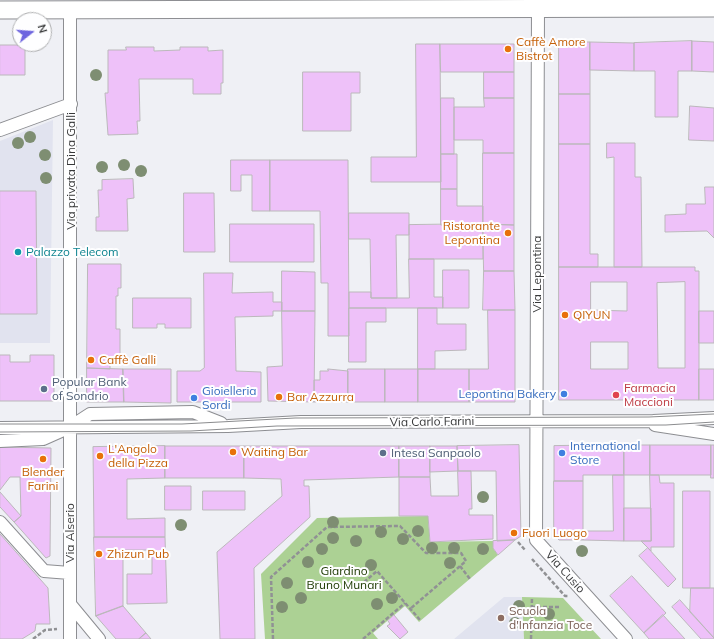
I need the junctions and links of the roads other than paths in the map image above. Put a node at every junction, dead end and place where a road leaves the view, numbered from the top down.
1 (658, 4) edge
2 (408, 5) edge
3 (538, 8) junction
4 (714, 8) edge
5 (0, 10) edge
6 (70, 10) junction
7 (71, 104) junction
8 (0, 130) edge
9 (714, 418) edge
10 (537, 421) junction
11 (636, 421) junction
12 (70, 427) junction
13 (0, 428) edge
14 (714, 434) edge
15 (0, 441) edge
16 (0, 522) edge
17 (536, 540) joint
18 (70, 573) junction
19 (70, 604) junction
20 (66, 634) edge
21 (99, 639) edge
22 (626, 639) edge

1 - 3 main road
1 - 4 main road
2 - 3 main road
2 - 6 main road
3 - 10 street, Via Lepontina
5 - 6 main road
6 - 7 street, Via privata Dina Galli
7 - 8 street
7 - 12 street, Via privata Dina Galli
9 - 11 street, Via Carlo Farini
10 - 11 street, Via Carlo Farini
10 - 12 street, Via Carlo Farini
10 - 17 street, Via Lepontina
11 - 14 street, Via Carlo Farini
12 - 13 street, Via Carlo Farini
12 - 15 street
12 - 18 street, Via Alserio
16 - 18 street
17 - 22 street, Via Cusio
18 - 19 street, Via Alserio
19 - 20 street, Via Alserio
19 - 21 street

